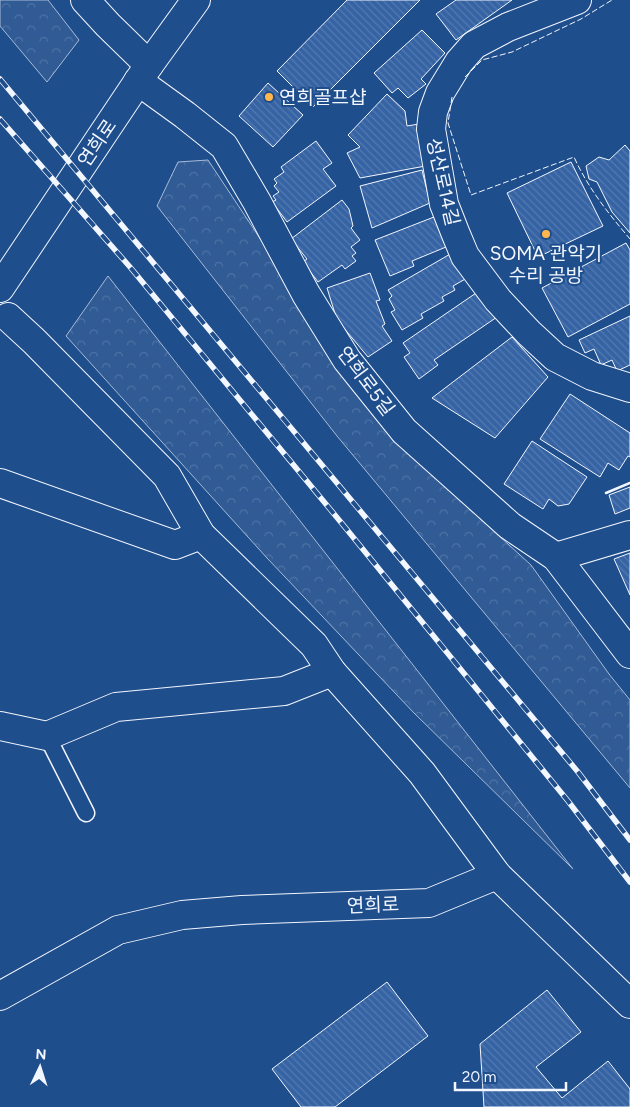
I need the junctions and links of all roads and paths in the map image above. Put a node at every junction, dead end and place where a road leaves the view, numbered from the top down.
1 (86, 0) edge
2 (196, 0) edge
3 (577, 0) edge
4 (144, 73) junction
5 (0, 288) edge
6 (8, 317) dead end
7 (630, 388) edge
8 (0, 483) edge
9 (630, 535) edge
10 (201, 536) junction
11 (556, 557) junction
12 (630, 654) edge
13 (332, 672) junction
14 (0, 726) edge
15 (47, 736) junction
16 (86, 813) dead end
17 (497, 875) junction
18 (0, 996) edge
19 (630, 1004) edge

1 - 4 street, 연희로5길
2 - 4 street, 연희로
3 - 7 street, 성산로14길
4 - 5 street, 연희로
4 - 11 street, 연희로5길
6 - 10 street
8 - 10 street
9 - 11 street
10 - 13 street
11 - 12 street, 연희로5길
13 - 15 street
13 - 17 street
14 - 15 street
15 - 16 lane
17 - 18 street, 연희로
17 - 19 street

